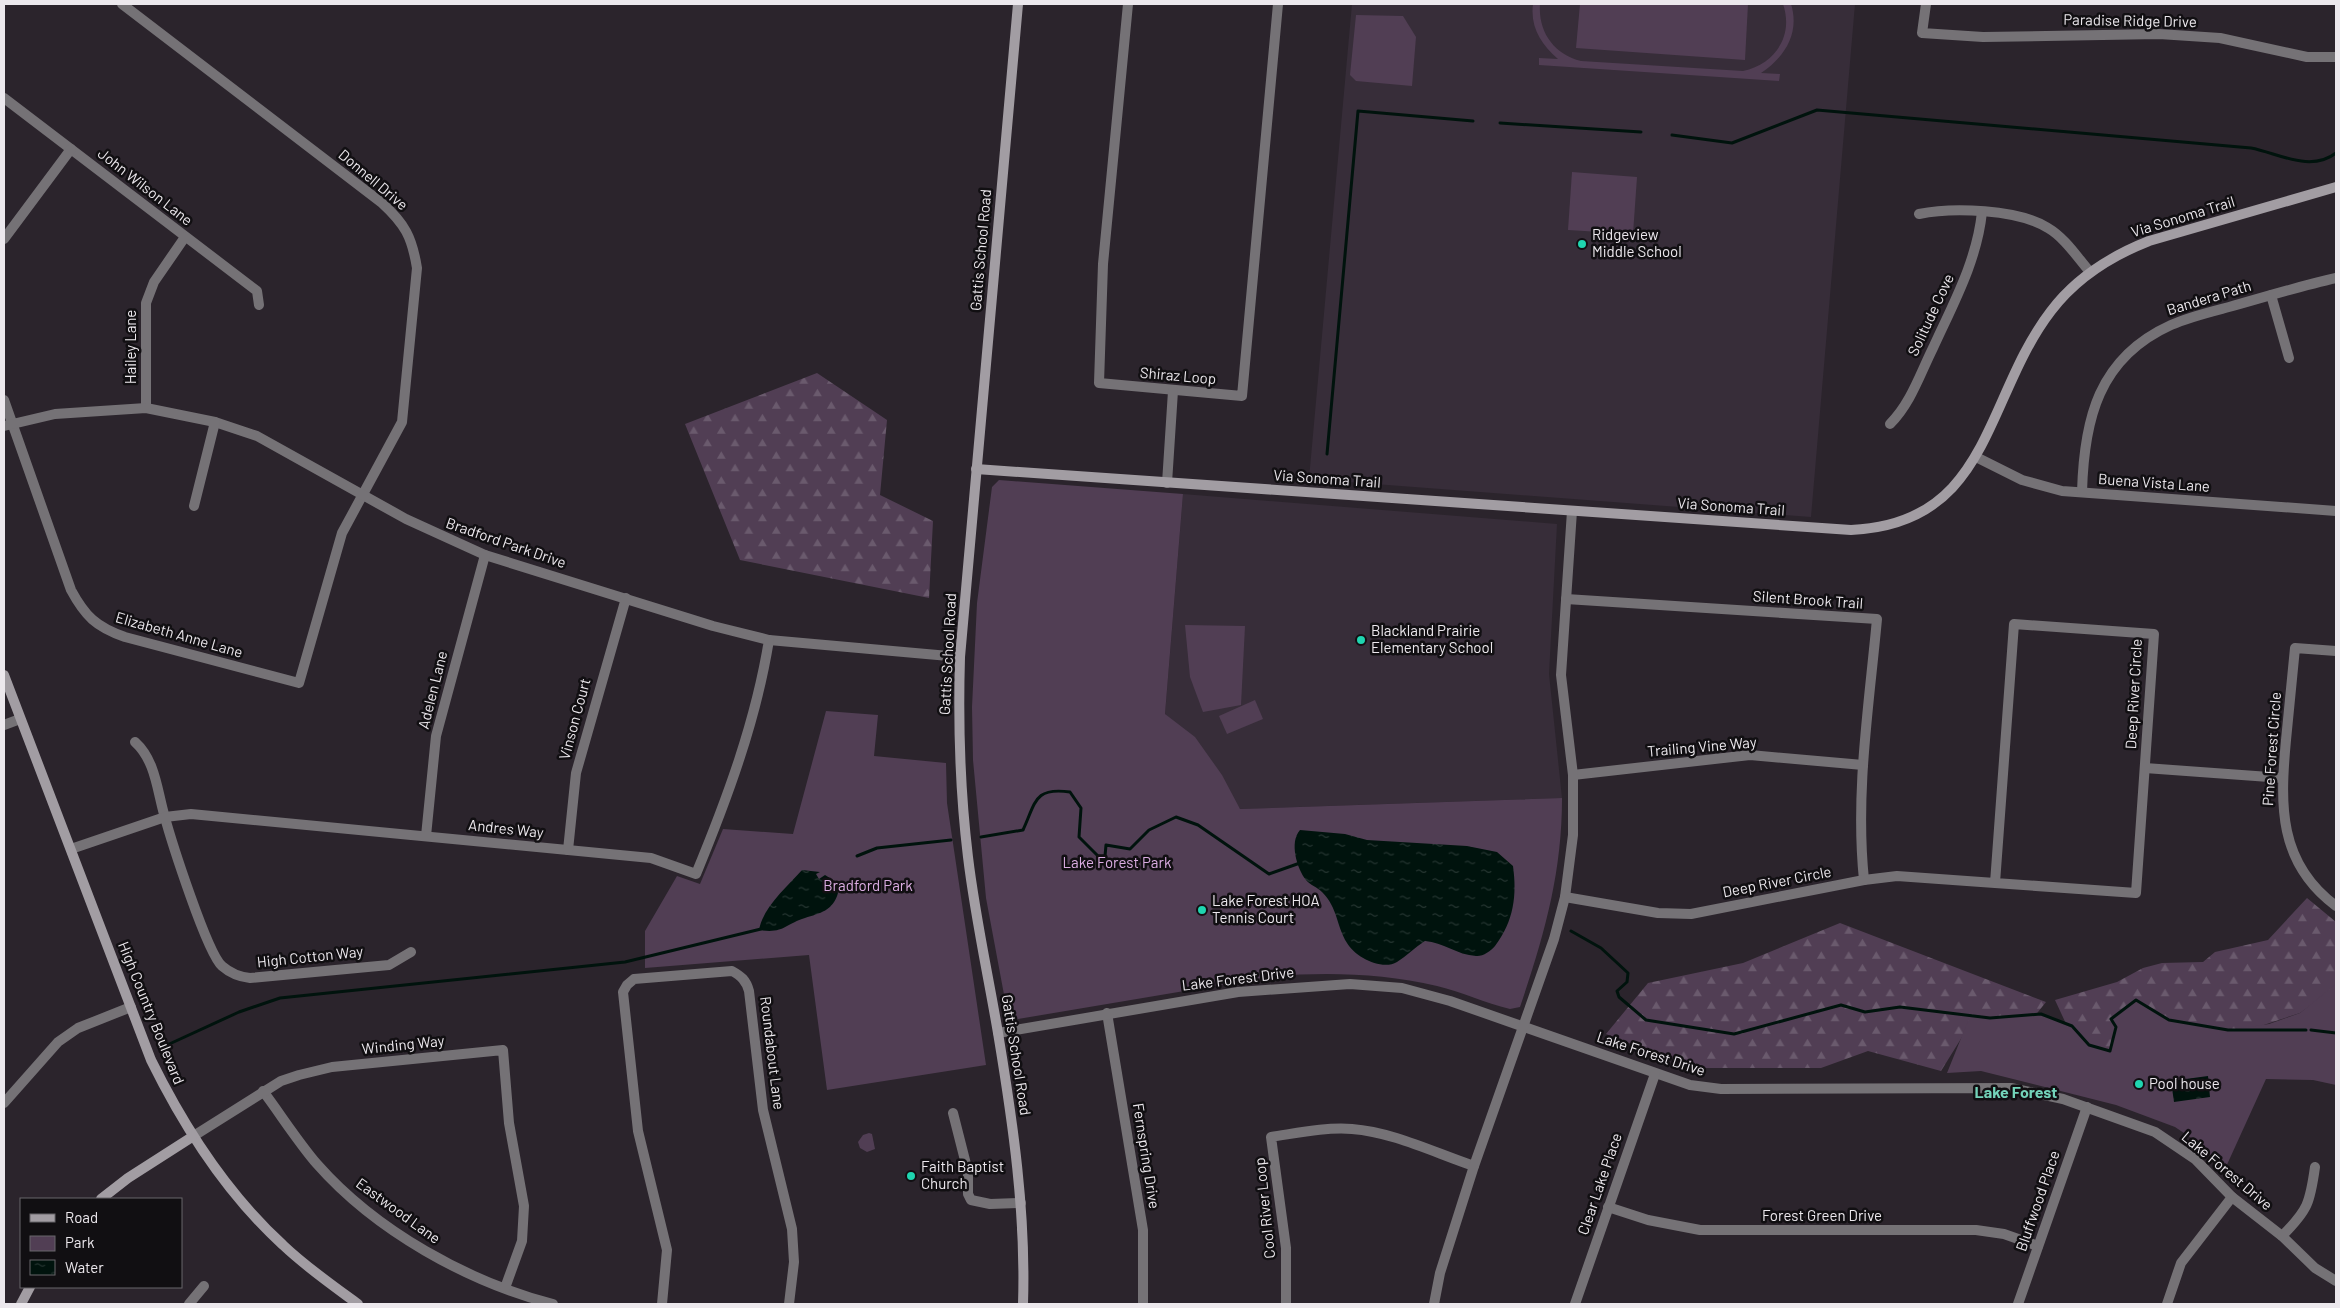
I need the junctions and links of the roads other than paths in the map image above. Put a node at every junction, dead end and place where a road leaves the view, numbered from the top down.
1 (122, 4) edge
2 (1018, 4) edge
3 (1128, 4) edge
4 (1278, 4) edge
5 (1926, 4) edge
6 (2336, 58) edge
7 (4, 98) edge
8 (72, 148) junction
9 (2336, 187) edge
10 (1982, 212) junction
11 (1919, 214) dead end
12 (185, 237) junction
13 (4, 239) edge
14 (2090, 272) junction
15 (2336, 278) edge
16 (2271, 295) junction
17 (258, 306) dead end
18 (2289, 358) dead end
19 (1174, 391) junction
20 (4, 400) edge
21 (146, 408) junction
22 (215, 422) junction
23 (8, 424) edge
24 (1890, 424) dead end
25 (1976, 458) junction
26 (976, 469) junction
27 (1167, 483) junction
28 (2082, 492) junction
29 (363, 495) junction
30 (194, 506) dead end
31 (1572, 511) junction
32 (2336, 511) edge
33 (485, 555) junction
34 (626, 598) junction
35 (1566, 599) junction
36 (769, 640) junction
37 (2336, 651) edge
38 (960, 657) junction
39 (4, 675) edge
40 (20, 719) junction
41 (4, 725) edge
42 (135, 742) dead end
43 (1863, 765) junction
44 (2145, 768) junction
45 (1573, 775) junction
46 (2283, 778) junction
47 (165, 817) junction
48 (426, 836) junction
49 (71, 849) junction
50 (568, 850) junction
51 (1864, 880) junction
52 (1995, 883) junction
53 (1565, 897) junction
54 (2336, 906) edge
55 (411, 952) dead end
56 (131, 1007) junction
57 (1107, 1013) junction
58 (1524, 1027) junction
59 (998, 1033) junction
60 (1655, 1074) junction
61 (263, 1091) junction
62 (4, 1103) edge
63 (2087, 1107) junction
64 (953, 1113) dead end
65 (192, 1137) junction
66 (1474, 1166) junction
67 (2315, 1167) dead end
68 (2232, 1197) junction
69 (102, 1198) edge
70 (1021, 1202) junction
71 (1608, 1207) junction
72 (2282, 1236) junction
73 (2038, 1246) junction
74 (2336, 1281) edge
75 (204, 1286) dead end
76 (29, 1288) edge
77 (505, 1288) junction
78 (21, 1304) edge
79 (189, 1304) edge
80 (358, 1304) edge
81 (553, 1304) edge
82 (662, 1304) edge
83 (789, 1304) edge
84 (1023, 1304) edge
85 (1143, 1304) edge
86 (1286, 1304) edge
87 (1434, 1304) edge
88 (1575, 1304) edge
89 (2018, 1304) edge
90 (2168, 1304) edge

1 - 29 street, Donnell Drive
2 - 26 street, Gattis School Road
3 - 19 street, Shiraz Loop
4 - 19 street, Shiraz Loop
5 - 6 street, Paradise Ridge Drive
7 - 8 street, John Wilson Lane
8 - 12 street, John Wilson Lane
8 - 13 street
9 - 14 street, Via Sonoma Trail
10 - 11 street
10 - 14 street
10 - 24 street, Solitude Cove
12 - 17 street, John Wilson Lane
12 - 21 street, Hailey Lane
14 - 25 street, Via Sonoma Trail
15 - 16 street, Bandera Path
16 - 18 street
16 - 28 street, Bandera Path
19 - 27 street
20 - 23 street, Elizabeth Anne Lane
21 - 22 street, Bradford Park Drive
21 - 23 street, Bradford Park Drive
22 - 29 street, Bradford Park Drive
22 - 30 street
23 - 29 street, Elizabeth Anne Lane
25 - 28 street, Buena Vista Lane
25 - 31 street, Via Sonoma Trail
26 - 27 street, Via Sonoma Trail
26 - 38 street, Gattis School Road
27 - 31 street, Via Sonoma Trail
28 - 32 street, Buena Vista Lane
29 - 33 street, Bradford Park Drive
31 - 35 street
33 - 34 street, Bradford Park Drive
33 - 48 street, Adelen Lane
34 - 36 street, Bradford Park Drive
34 - 50 street, Vinson Court
35 - 43 street, Silent Brook Trail
35 - 45 street
36 - 38 street, Bradford Park Drive
36 - 50 street, Andres Way
37 - 46 street, Pine Forest Circle
38 - 59 street, Gattis School Road
39 - 40 street, High Country Boulevard
40 - 41 street
40 - 49 street, High Country Boulevard
42 - 47 street, High Cotton Way
43 - 45 street, Trailing Vine Way
43 - 51 street, Silent Brook Trail
44 - 46 street
44 - 52 street, Deep River Circle
44 - 52 street, Deep River Circle
45 - 53 street
46 - 54 street, Pine Forest Circle
47 - 48 street, Andres Way
47 - 49 street, Andres Way
47 - 55 street, High Cotton Way
48 - 50 street, Andres Way
49 - 56 street, High Country Boulevard
51 - 52 street, Deep River Circle
51 - 53 street, Deep River Circle
53 - 58 street
56 - 62 street
56 - 65 street, High Country Boulevard
57 - 58 street, Lake Forest Drive
57 - 59 street, Lake Forest Drive
57 - 85 street, Fernspring Drive
58 - 60 street, Lake Forest Drive
58 - 66 street
59 - 70 street, Gattis School Road
60 - 63 street, Lake Forest Drive
60 - 71 street, Clear Lake Place
61 - 65 street, Winding Way
61 - 77 street, Eastwood Lane
61 - 77 street, Winding Way
63 - 68 street, Lake Forest Drive
63 - 73 street, Bluffwood Place
64 - 70 street
65 - 69 street, Winding Way
65 - 80 street, High Country Boulevard
66 - 86 street, Cool River Loop
66 - 87 street
67 - 72 street
68 - 72 street, Lake Forest Drive
68 - 90 street
70 - 84 street, Gattis School Road
71 - 73 street, Forest Green Drive
71 - 88 street, Clear Lake Place
72 - 74 street, Lake Forest Drive
73 - 89 street, Bluffwood Place
75 - 79 street
76 - 78 street
77 - 81 street, Eastwood Lane
82 - 83 street, Roundabout Lane

